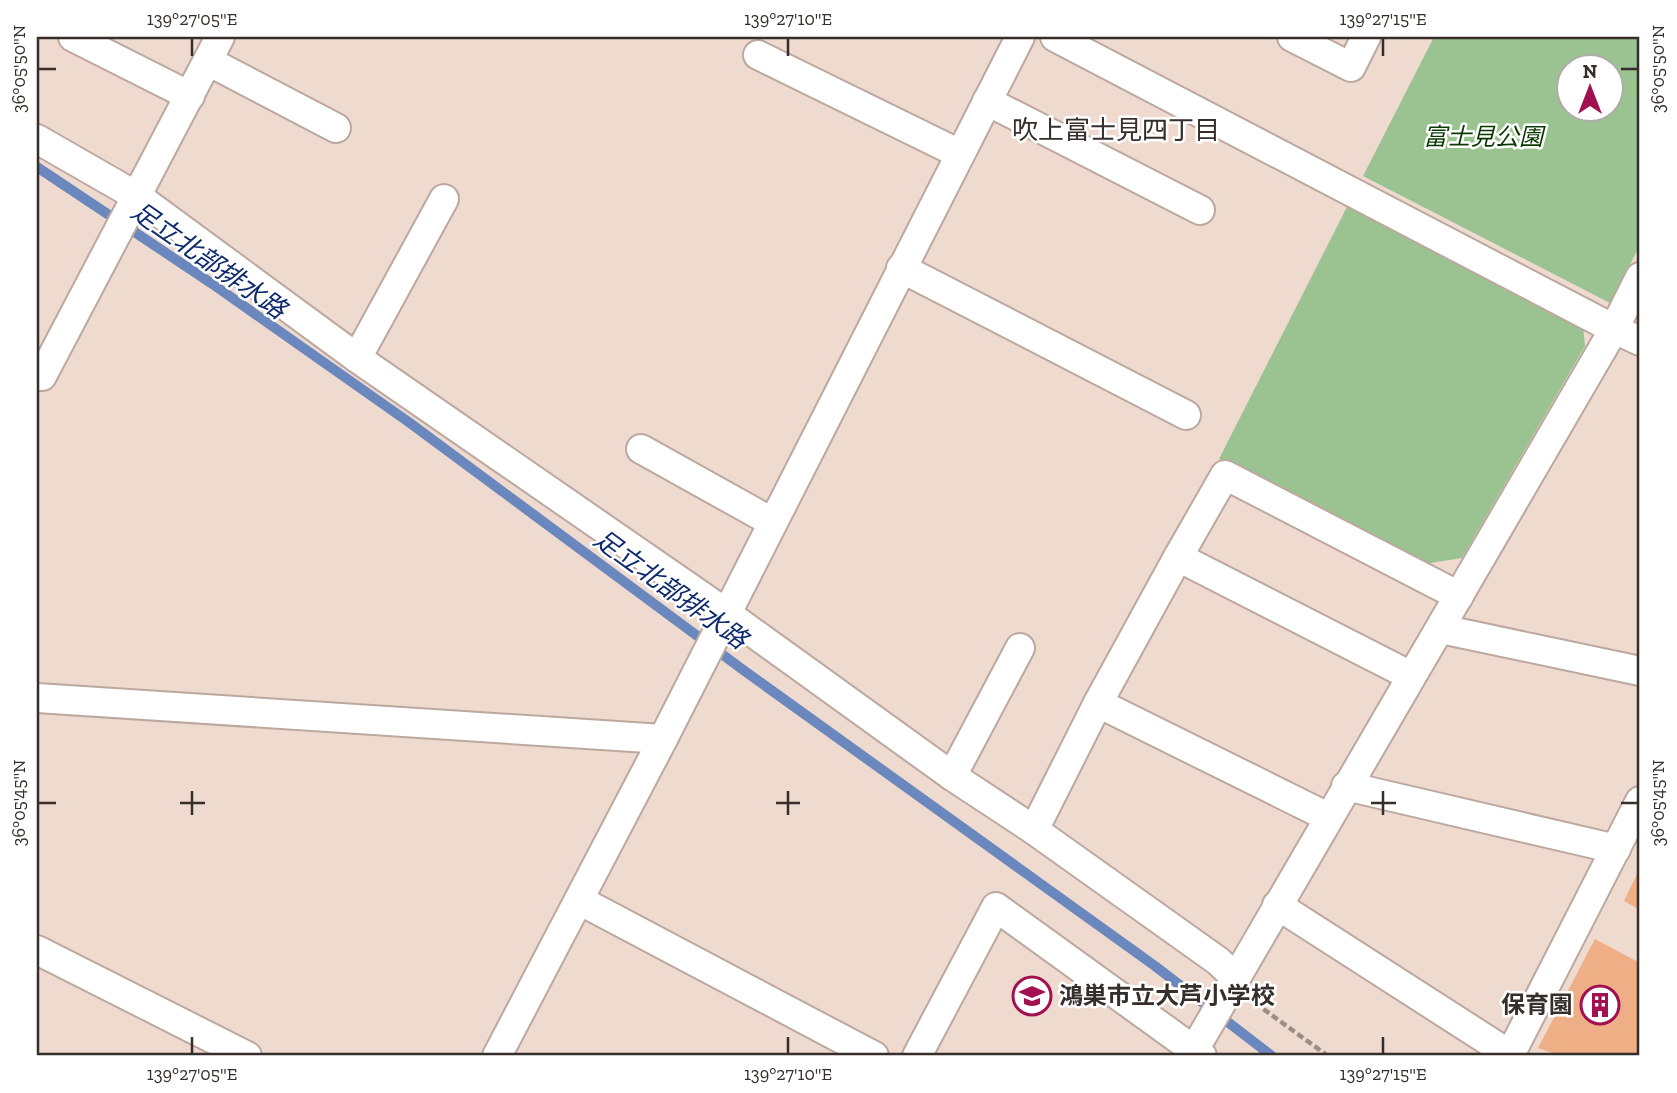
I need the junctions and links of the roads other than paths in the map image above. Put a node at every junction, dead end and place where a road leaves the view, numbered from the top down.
1 (73, 37) edge
2 (1020, 37) edge
3 (1055, 37) edge
4 (1292, 37) edge
5 (1366, 37) edge
6 (214, 49) edge
7 (758, 55) dead end
8 (190, 96) junction
9 (987, 101) junction
10 (336, 128) dead end
11 (37, 139) edge
12 (960, 154) junction
13 (138, 197) junction
14 (444, 200) dead end
15 (1200, 210) dead end
16 (901, 268) junction
17 (1640, 277) edge
18 (1614, 329) junction
19 (1640, 341) edge
20 (357, 358) junction
21 (37, 376) edge
22 (1186, 415) dead end
23 (641, 449) dead end
24 (772, 522) junction
25 (1178, 557) junction
26 (1459, 596) junction
27 (726, 612) junction
28 (1441, 629) junction
29 (1020, 648) dead end
30 (1640, 671) edge
31 (1410, 676) junction
32 (37, 698) edge
33 (1098, 703) junction
34 (663, 739) junction
35 (952, 776) junction
36 (1346, 786) junction
37 (1640, 801) edge
38 (1328, 817) junction
39 (1034, 830) junction
40 (1616, 849) junction
41 (579, 900) junction
42 (1277, 905) junction
43 (37, 950) edge
44 (1234, 981) junction
45 (1198, 1053) edge
46 (247, 1056) edge
47 (497, 1056) edge
48 (874, 1056) edge
49 (917, 1056) edge
50 (1511, 1056) edge

1 - 8 street
2 - 9 street
3 - 18 street
4 - 5 street
6 - 8 street
6 - 10 street
7 - 12 street
8 - 13 street
9 - 12 street
9 - 15 street
11 - 13 street
12 - 16 street
13 - 20 street
13 - 21 street
14 - 20 street
16 - 22 street
16 - 24 street
17 - 18 street
18 - 19 street
18 - 26 street
20 - 27 street
23 - 24 street
24 - 27 street
25 - 26 street
25 - 31 street
25 - 33 street
26 - 28 street
27 - 34 street
27 - 35 street
28 - 30 street
28 - 31 street
29 - 35 street
31 - 36 street
32 - 34 street
33 - 38 street
33 - 39 street
34 - 41 street
35 - 39 street
36 - 38 street
36 - 40 street
37 - 40 street
38 - 42 street
39 - 44 street
40 - 50 street
41 - 47 street
41 - 48 street
42 - 44 street
42 - 50 street
43 - 46 street
44 - 45 street
45 - 49 street

